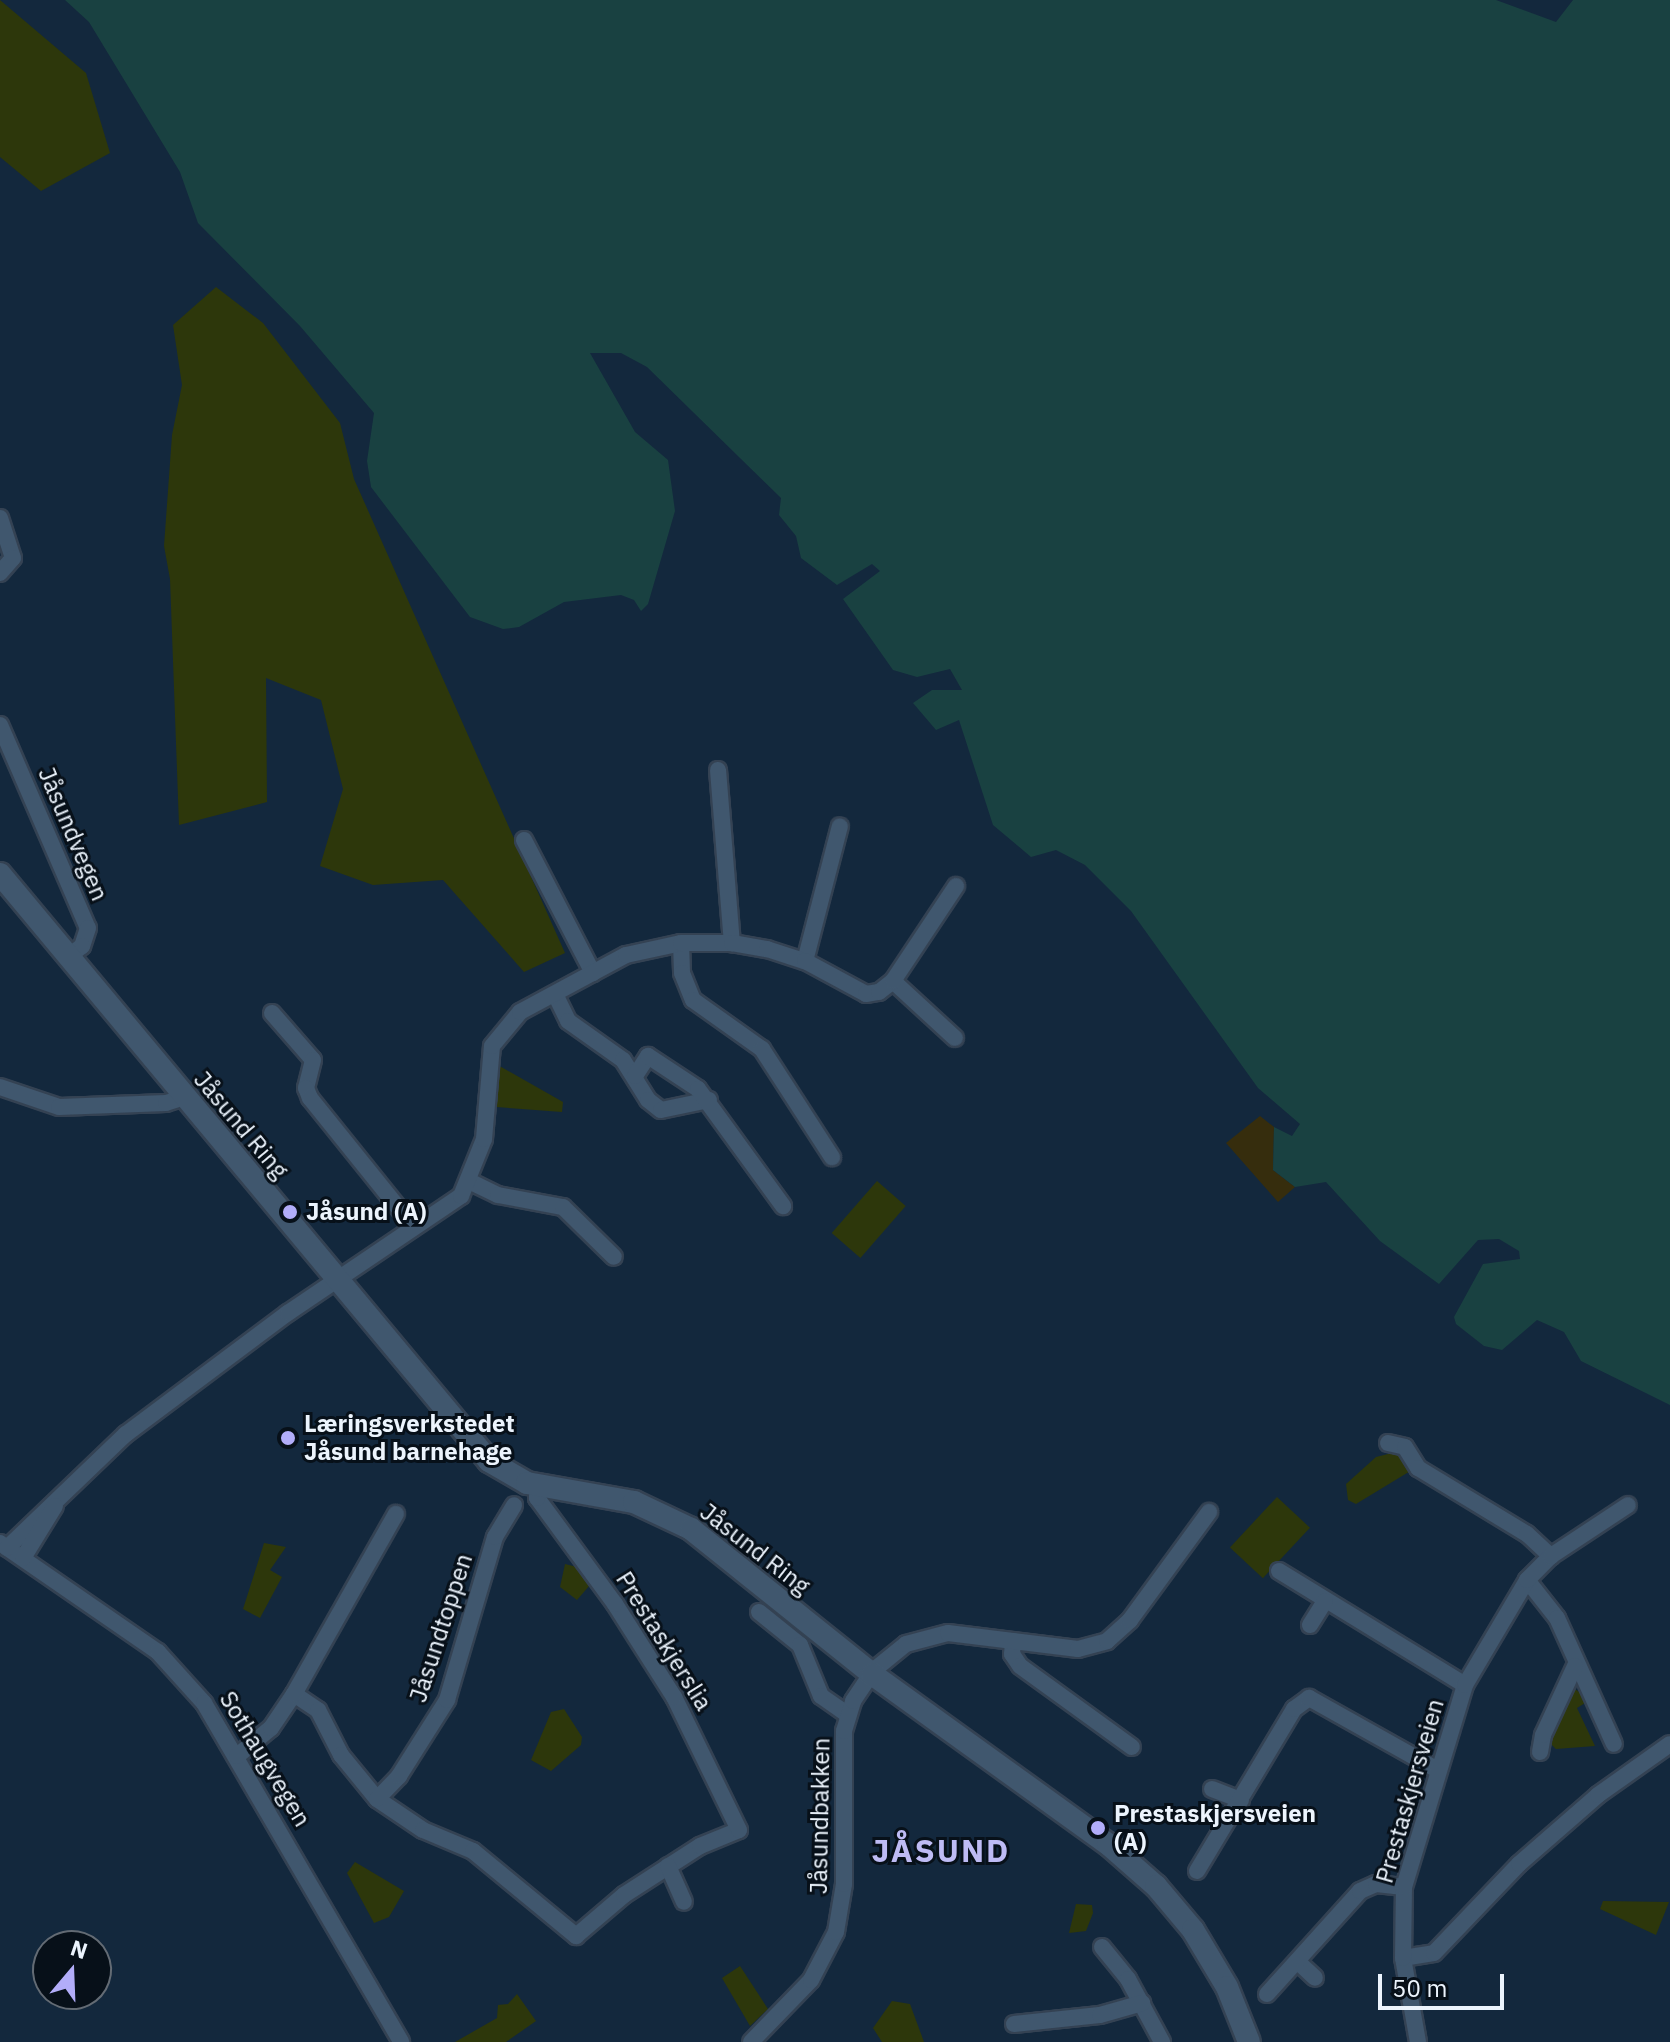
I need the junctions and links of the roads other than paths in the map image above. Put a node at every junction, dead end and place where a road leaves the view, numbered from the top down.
1 (0, 518) edge
2 (0, 573) edge
3 (0, 725) edge
4 (718, 770) dead end
5 (840, 826) dead end
6 (524, 840) dead end
7 (0, 874) edge
8 (956, 886) dead end
9 (681, 943) junction
10 (732, 943) junction
11 (68, 957) junction
12 (805, 961) junction
13 (593, 973) junction
14 (893, 981) junction
15 (555, 994) junction
16 (272, 1013) dead end
17 (955, 1038) dead end
18 (635, 1076) junction
19 (0, 1087) edge
20 (185, 1097) junction
21 (709, 1100) junction
22 (832, 1157) dead end
23 (471, 1182) junction
24 (783, 1206) dead end
25 (413, 1226) junction
26 (614, 1257) dead end
27 (336, 1279) junction
28 (1388, 1443) dead end
29 (538, 1486) junction
30 (64, 1491) junction
31 (514, 1505) dead end
32 (1628, 1505) dead end
33 (1209, 1512) dead end
34 (396, 1514) dead end
35 (4, 1546) edge
36 (1551, 1556) junction
37 (23, 1558) junction
38 (1279, 1571) dead end
39 (1527, 1580) junction
40 (1325, 1601) junction
41 (759, 1612) dead end
42 (1310, 1625) dead end
43 (1013, 1641) junction
44 (1575, 1666) junction
45 (872, 1674) junction
46 (1465, 1685) junction
47 (294, 1694) junction
48 (848, 1715) junction
49 (1614, 1744) dead end
50 (1670, 1744) edge
51 (1132, 1747) dead end
52 (1540, 1752) dead end
53 (237, 1756) junction
54 (1436, 1769) junction
55 (1212, 1789) dead end
56 (377, 1799) junction
57 (1241, 1800) junction
58 (668, 1866) junction
59 (1197, 1871) dead end
60 (1404, 1887) junction
61 (684, 1902) dead end
62 (1102, 1947) dead end
63 (1403, 1958) junction
64 (1298, 1962) junction
65 (1315, 1978) dead end
66 (1267, 1994) dead end
67 (1142, 2003) junction
68 (1014, 2024) dead end
69 (401, 2042) edge
70 (751, 2042) edge
71 (1162, 2042) edge
72 (1249, 2042) edge
73 (1418, 2042) edge

1 - 2 street
3 - 11 street, Jåsundvegen
4 - 10 street
5 - 12 street
6 - 13 street
7 - 11 main road, Jåsund Ring
8 - 14 street
9 - 10 street
9 - 13 street
9 - 22 street
10 - 12 street
11 - 20 main road, Jåsund Ring
12 - 14 street
13 - 15 street
14 - 17 street
15 - 18 street
15 - 23 street
16 - 25 street
18 - 21 street
18 - 21 street
19 - 20 street
20 - 27 main road, Jåsund Ring
21 - 24 street
23 - 25 street, Sothaugvegen
23 - 26 street
25 - 27 street, Sothaugvegen
27 - 29 main road, Jåsund Ring
27 - 30 street, Sothaugvegen
28 - 36 street
29 - 45 main road, Jåsund Ring
29 - 58 street, Prestaskjerslia
30 - 35 street, Sothaugvegen
30 - 37 street, Sothaugvegen
31 - 56 street, Jåsundtoppen
32 - 36 street, Prestaskjersveien
33 - 43 street, Jåsundbakken
34 - 47 street
35 - 37 street, Sothaugvegen
36 - 39 street, Prestaskjersveien
37 - 53 street, Sothaugvegen
38 - 40 street, Prestaskjersveien
39 - 44 street
39 - 46 street, Prestaskjersveien
40 - 42 street
40 - 46 street, Prestaskjersveien
41 - 48 street
43 - 45 street, Jåsundbakken
43 - 51 street
44 - 49 street
44 - 52 street
45 - 48 street, Jåsundbakken
45 - 72 main road, Jåsund Ring
46 - 54 street, Prestaskjersveien
47 - 53 street
47 - 56 street
48 - 70 street, Jåsundbakken
50 - 63 street
53 - 69 street, Sothaugvegen
54 - 57 street
54 - 60 street, Prestaskjersveien
55 - 57 street
56 - 58 street
57 - 59 street
58 - 61 street
60 - 63 street, Prestaskjersveien
60 - 64 street
62 - 67 street
63 - 73 street, Prestaskjersveien
64 - 65 street
64 - 66 street
67 - 68 street
67 - 71 street

